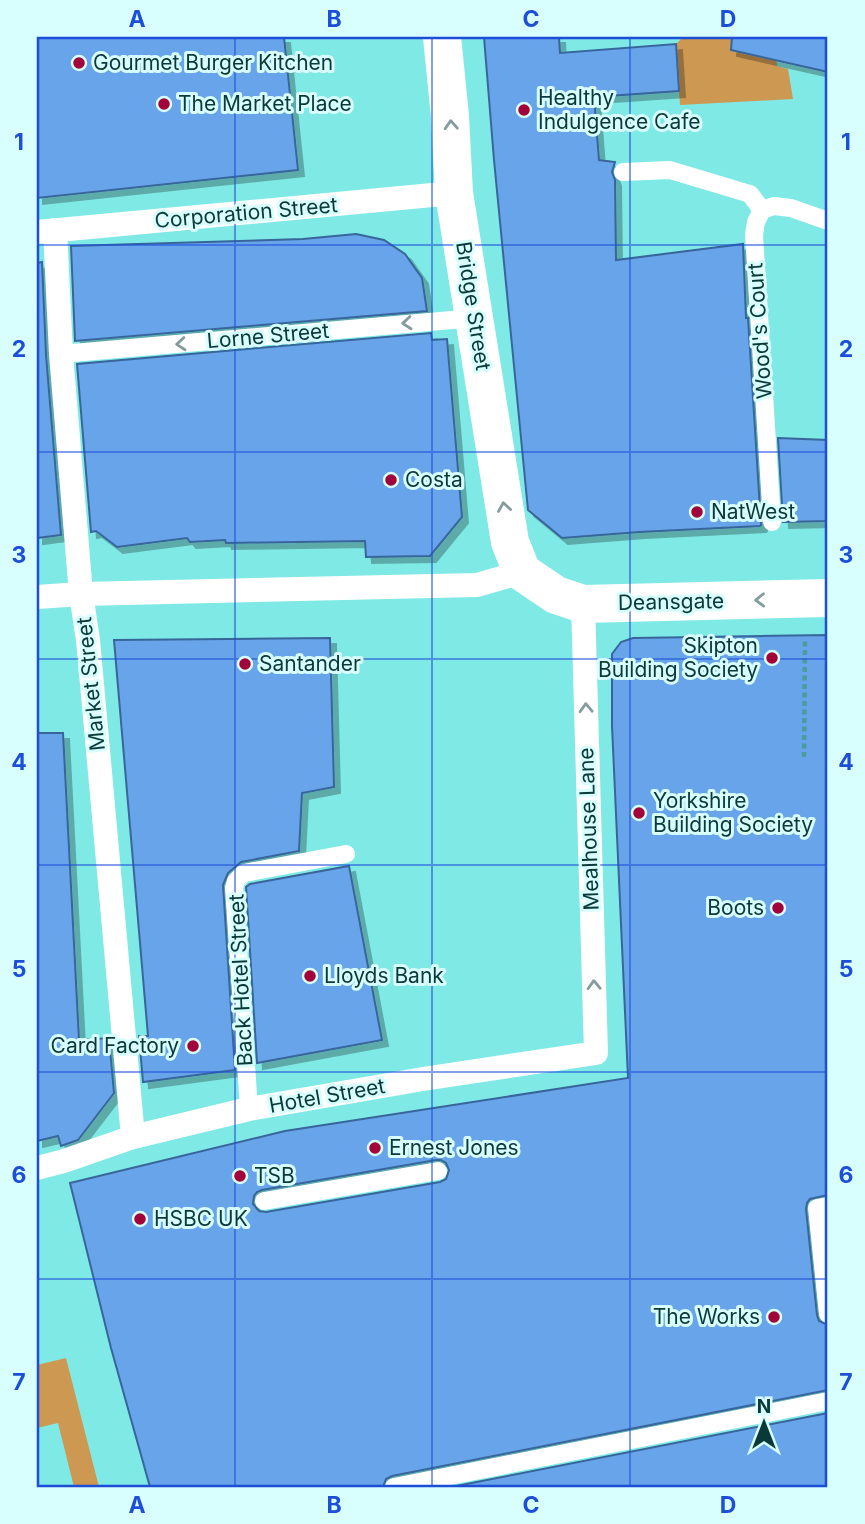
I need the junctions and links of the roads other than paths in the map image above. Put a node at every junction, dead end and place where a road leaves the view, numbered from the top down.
1 (442, 37) edge
2 (623, 172) dead end
3 (454, 193) junction
4 (762, 210) junction
5 (828, 221) edge
6 (46, 231) edge
7 (475, 318) junction
8 (61, 354) junction
9 (772, 522) dead end
10 (522, 572) junction
11 (37, 594) edge
12 (81, 594) junction
13 (817, 599) edge
14 (583, 604) junction
15 (346, 854) dead end
16 (596, 1053) joint
17 (249, 1110) junction
18 (133, 1137) junction
19 (37, 1168) edge
20 (438, 1171) dead end
21 (264, 1201) dead end
22 (828, 1206) edge
23 (828, 1314) edge
24 (828, 1402) edge
25 (394, 1487) edge

3 -> 1 street, Bridge Street
2 - 4 lane
3 - 6 street, Corporation Street
3 - 7 street, Bridge Street
4 - 5 lane
4 - 9 lane, Wood's Court
6 - 8 street, Market Street
7 -> 8 lane, Lorne Street
10 -> 7 street, Bridge Street
8 - 12 street, Market Street
10 - 12 street
10 - 14 street, Deansgate
11 - 12 street
12 - 18 street, Market Street
13 -> 14 street, Deansgate
16 -> 14 street, Mealhouse Lane
15 - 17 lane, Back Hotel Street
16 - 17 street, Hotel Street
17 - 18 street, Hotel Street
18 - 19 street, Hotel Street
20 - 21 lane
22 - 23 lane
24 - 25 lane

